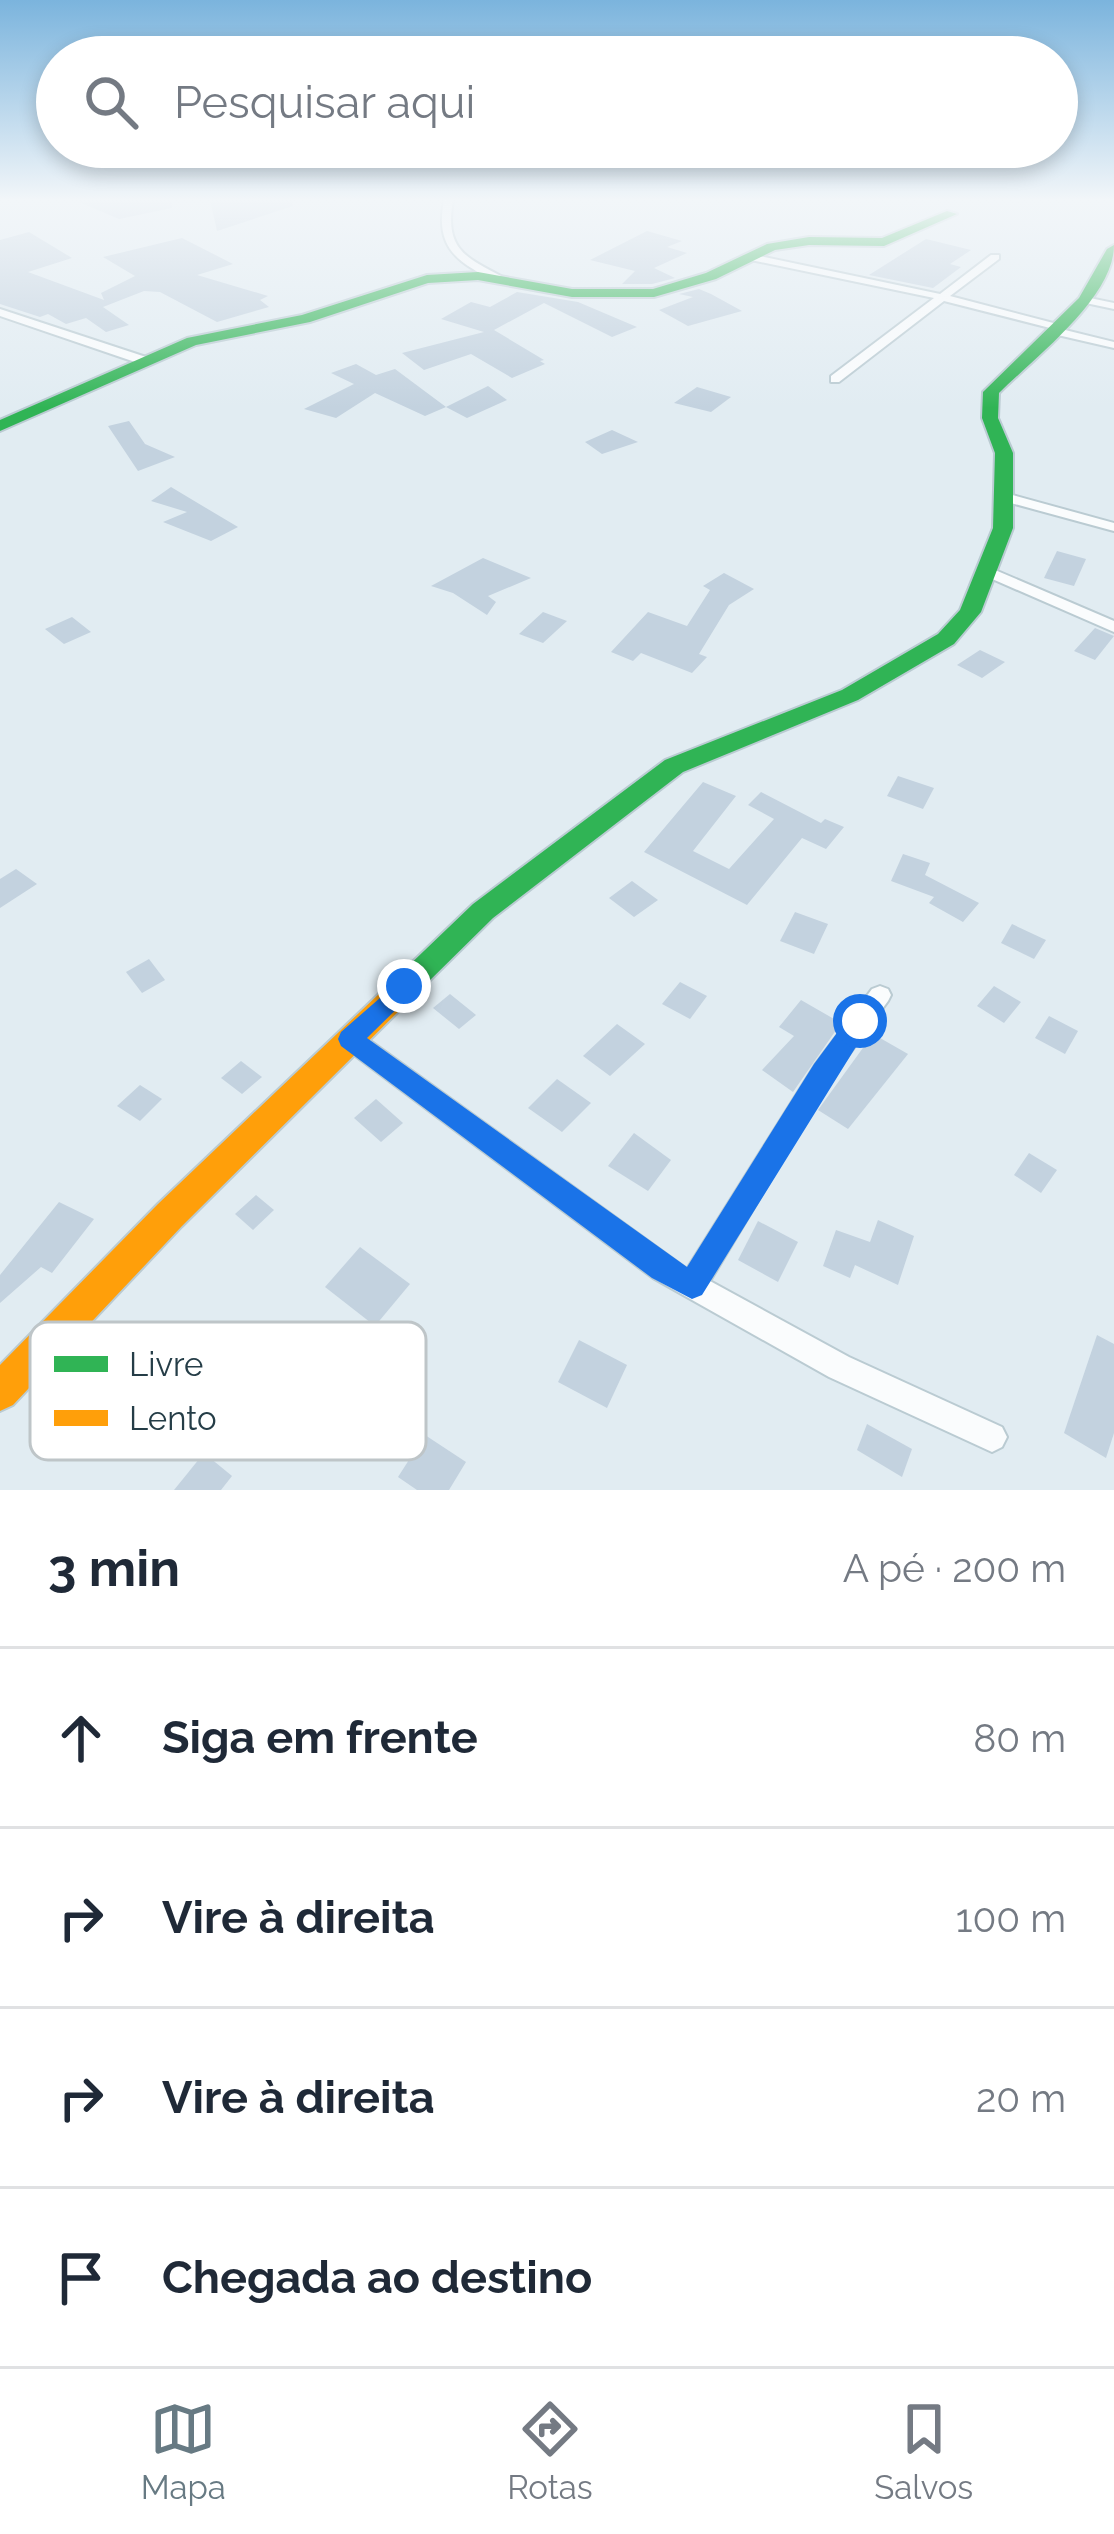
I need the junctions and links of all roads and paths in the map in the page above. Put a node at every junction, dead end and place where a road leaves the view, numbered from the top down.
1 (484, 270) edge
2 (724, 270) edge
3 (813, 270) edge
4 (980, 270) edge
5 (1102, 270) edge
6 (497, 278) junction
7 (945, 298) junction
8 (1085, 300) junction
9 (1114, 306) edge
10 (0, 312) edge
11 (1055, 329) junction
12 (1114, 345) edge
13 (145, 361) junction
14 (835, 379) dead end
15 (0, 426) edge
16 (1005, 497) junction
17 (1114, 527) edge
18 (988, 572) junction
19 (1114, 627) edge
20 (880, 995) dead end
21 (350, 1039) junction
22 (692, 1285) junction
23 (67, 1322) edge
24 (30, 1360) edge
25 (0, 1391) edge
26 (992, 1437) dead end

1 - 6 street
2 - 6 street
3 - 7 street
4 - 7 street
5 - 8 street
6 - 13 street
7 - 11 street
7 - 14 street
8 - 9 street
8 - 11 street
10 - 13 street
11 - 12 street
11 - 16 street
13 - 15 street
16 - 17 street
16 - 18 street
18 - 19 street
18 - 21 street
20 - 22 street
21 - 22 street
21 - 23 street
22 - 26 street
24 - 25 street

